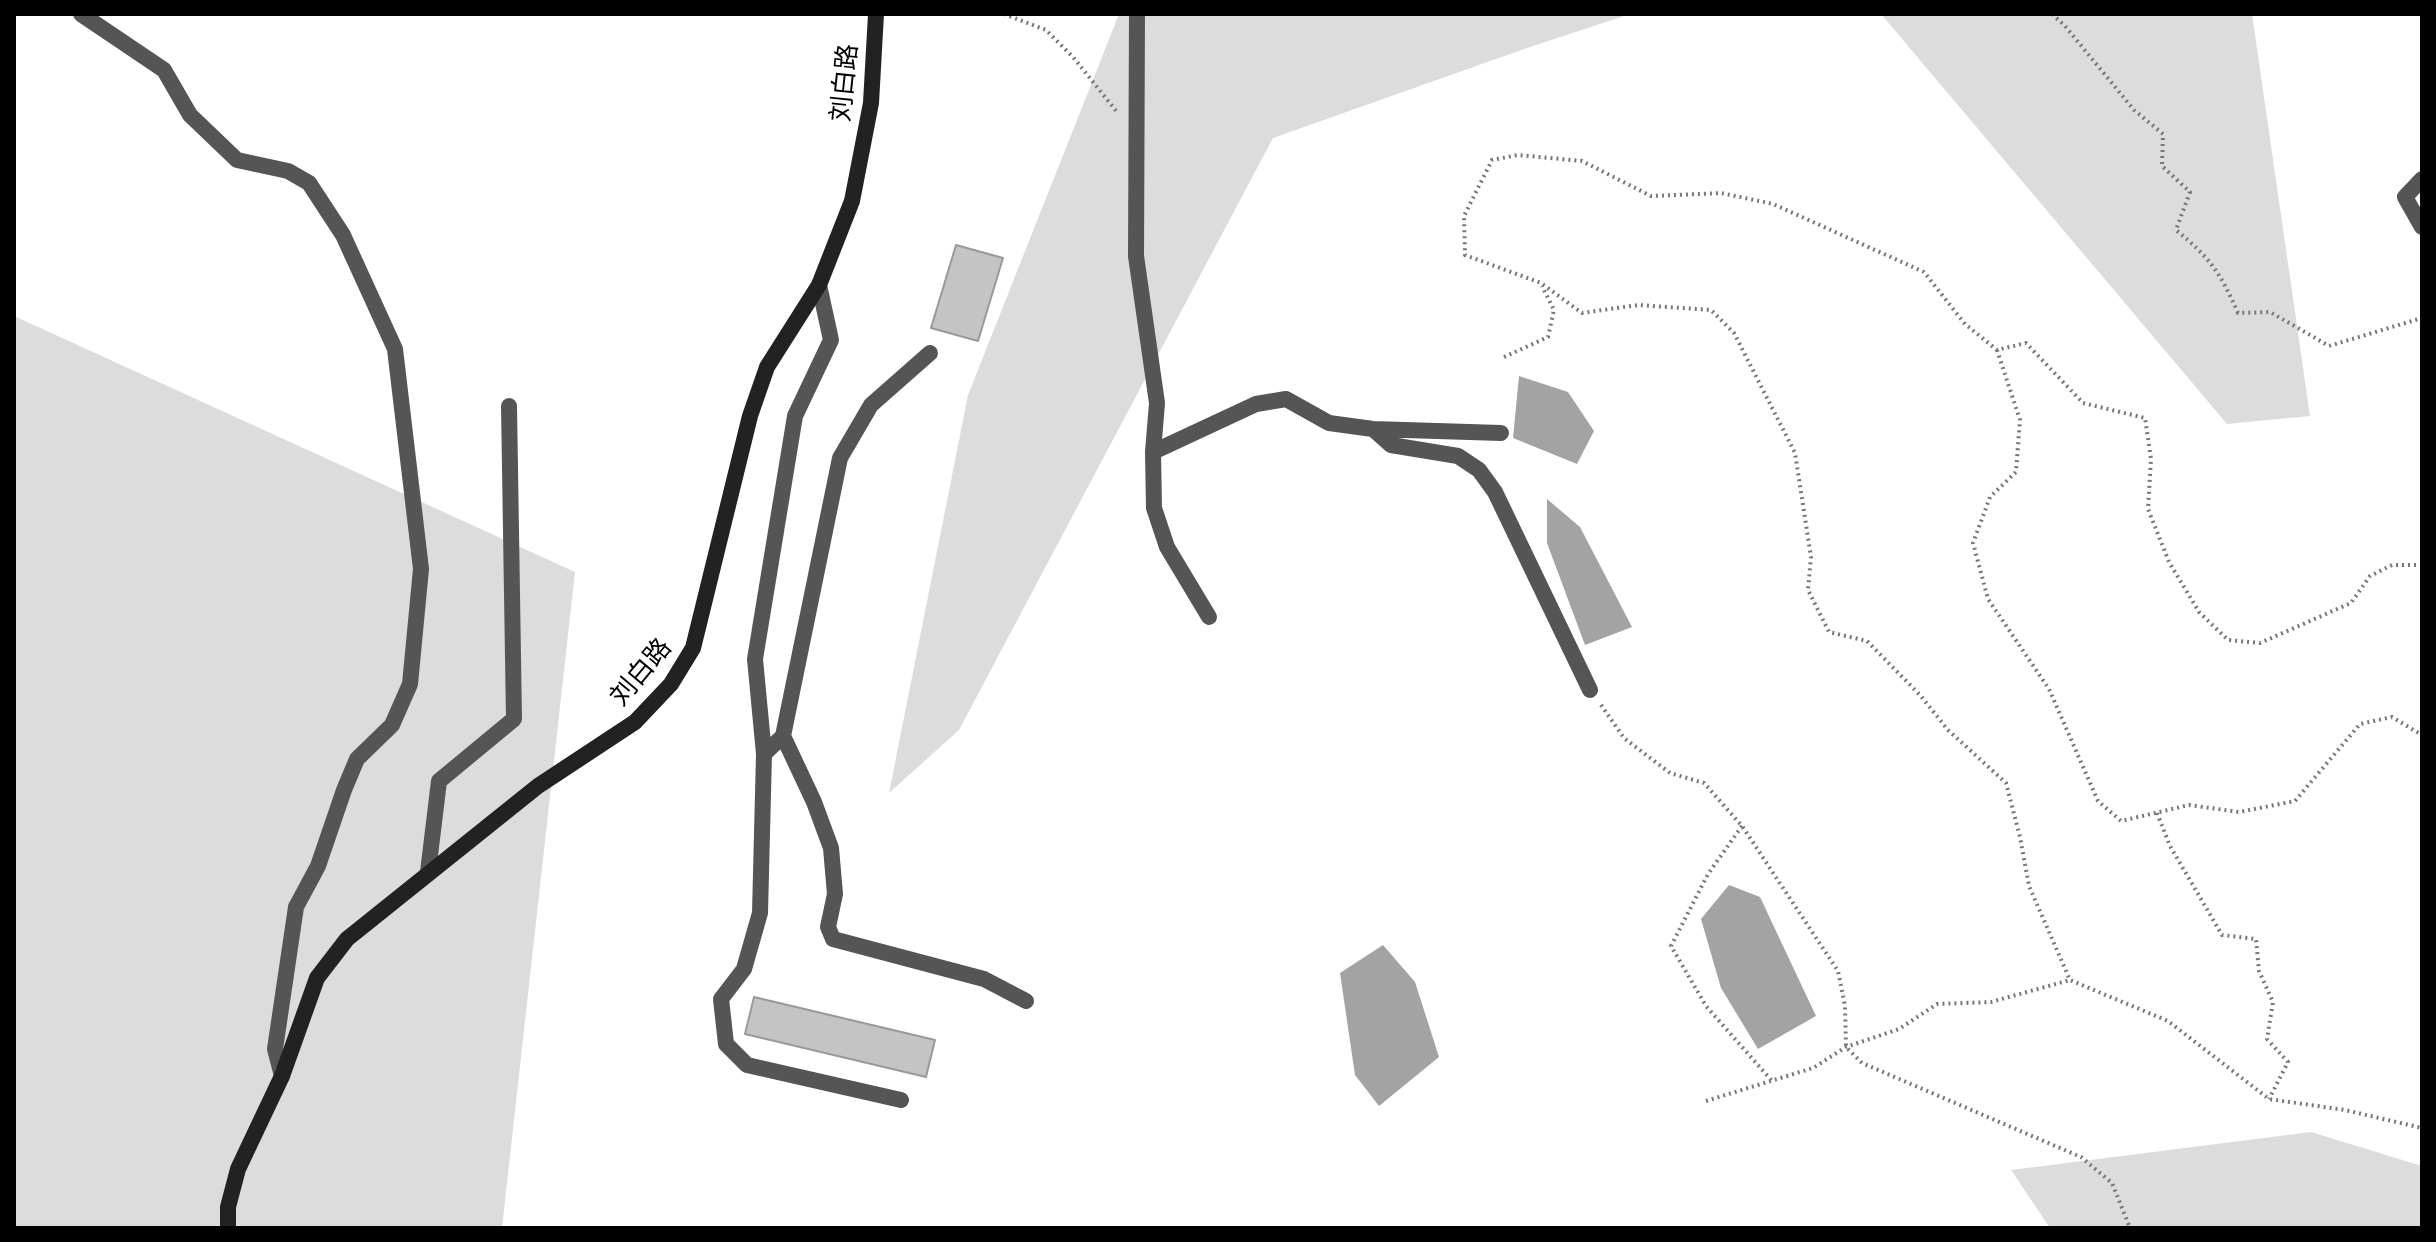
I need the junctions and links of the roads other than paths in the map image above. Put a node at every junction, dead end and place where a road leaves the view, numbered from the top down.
1 (81, 14) edge
2 (876, 14) edge
3 (1137, 14) edge
4 (2422, 179) edge
5 (2422, 227) edge
6 (819, 285) junction
7 (930, 353) dead end
8 (509, 406) dead end
9 (1373, 429) junction
10 (1501, 433) dead end
11 (1153, 452) junction
12 (1209, 617) dead end
13 (1590, 690) road end
14 (783, 736) junction
15 (764, 754) junction
16 (428, 872) junction
17 (1026, 1001) dead end
18 (282, 1076) junction
19 (901, 1100) dead end
20 (228, 1228) edge

1 - 18 street
2 - 6 street, 刘白路
3 - 11 street
4 - 5 street
6 - 15 street
6 - 16 street, 刘白路
7 - 14 street
8 - 16 street
9 - 10 street
9 - 11 street
9 - 13 street
11 - 12 street
14 - 15 street
14 - 17 street
15 - 19 street
16 - 18 street, 刘白路
18 - 20 street, 刘白路

